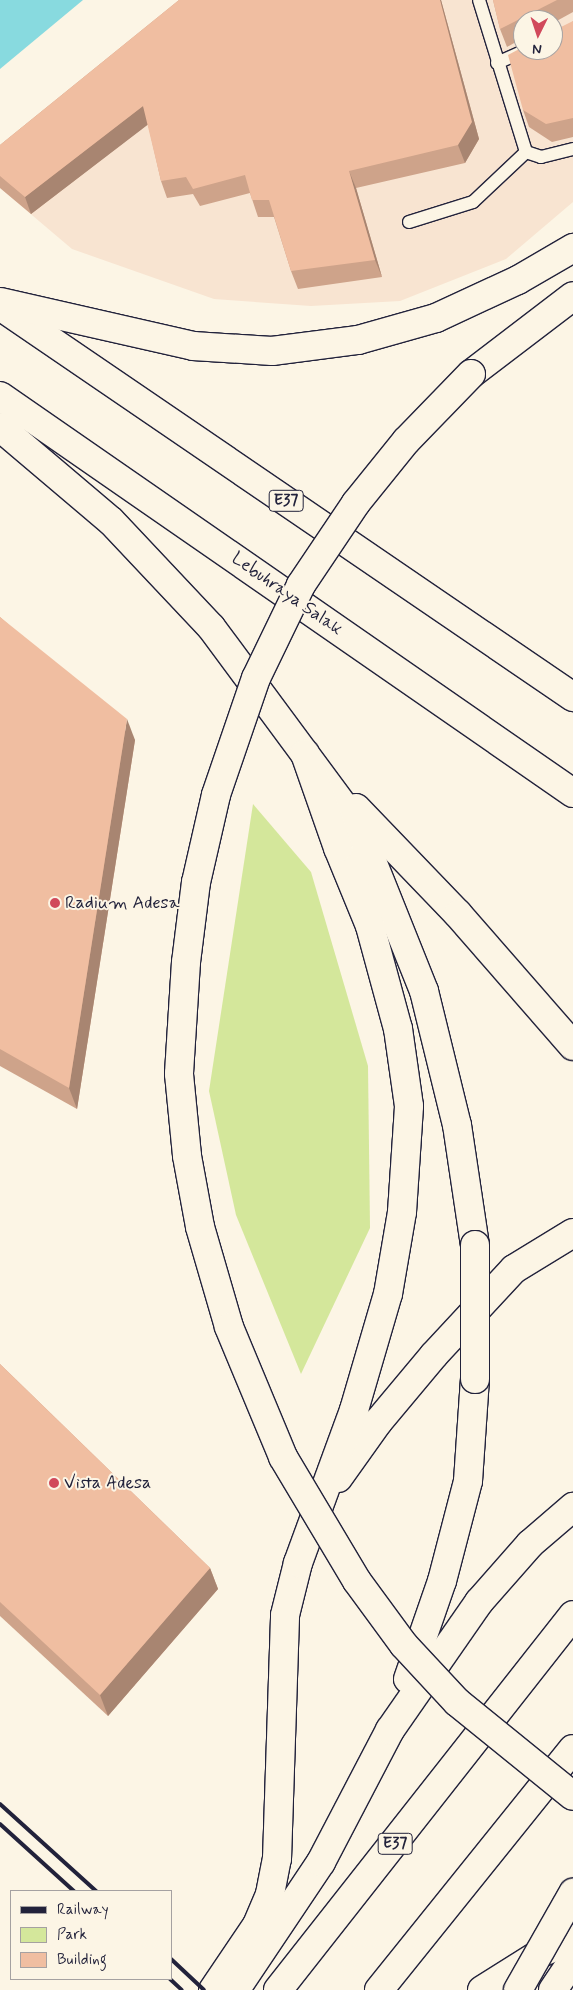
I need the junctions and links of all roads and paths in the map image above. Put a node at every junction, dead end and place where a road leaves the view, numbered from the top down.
1 (479, 0) edge
2 (513, 56) edge
3 (497, 63) junction
4 (573, 150) edge
5 (526, 152) junction
6 (409, 222) dead end
7 (573, 248) edge
8 (573, 296) edge
9 (0, 302) edge
10 (0, 306) edge
11 (0, 396) edge
12 (0, 415) edge
13 (0, 427) edge
14 (134, 488) junction
15 (573, 697) edge
16 (305, 754) junction
17 (573, 793) edge
18 (573, 1046) edge
19 (573, 1233) edge
20 (573, 1507) edge
21 (315, 1510) junction
22 (573, 1615) edge
23 (390, 1730) junction
24 (573, 1749) edge
25 (573, 1796) edge
26 (573, 1893) edge
27 (573, 1938) edge
28 (573, 1959) edge
29 (573, 1986) edge
30 (483, 1989) edge
31 (214, 1990) edge
32 (235, 1990) edge
33 (278, 1990) edge
34 (379, 1990) edge
35 (518, 1990) edge
36 (553, 1990) edge
37 (561, 1990) edge

1 - 3 lane
2 - 3 lane
3 - 5 lane
4 - 5 lane
5 - 6 lane
7 - 9 highway
8 - 25 highway, bridge
10 - 15 highway, E37
11 - 14 highway, Lebuhraya Salak
12 - 14 highway
13 - 16 highway
14 - 17 highway, Lebuhraya Salak
16 - 18 highway
16 - 21 highway
16 - 23 highway, bridge
19 - 21 highway
20 - 23 highway
21 - 31 highway
22 - 33 highway, E37
23 - 32 highway
24 - 34 highway
26 - 35 highway, bridge
27 - 30 highway
28 - 30 highway
28 - 36 highway
29 - 37 highway

